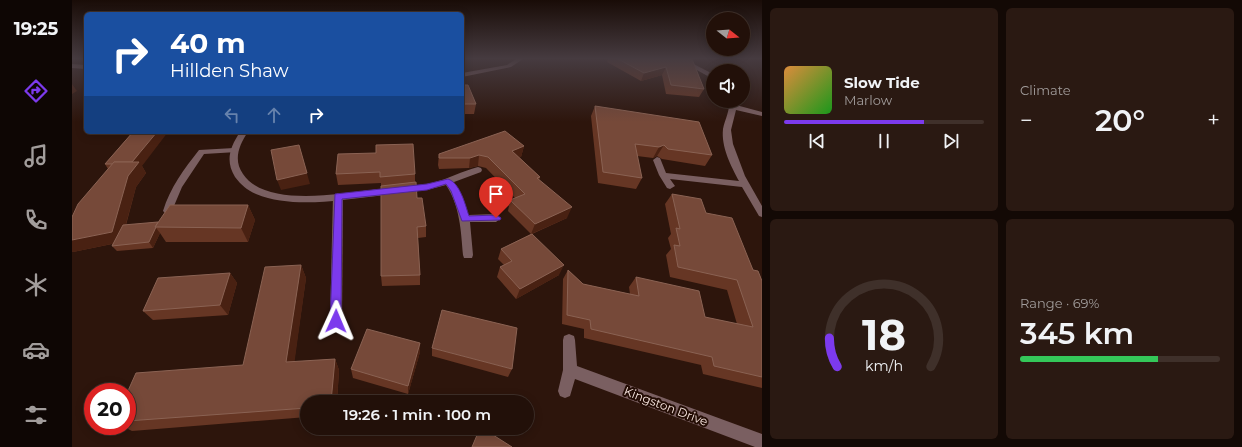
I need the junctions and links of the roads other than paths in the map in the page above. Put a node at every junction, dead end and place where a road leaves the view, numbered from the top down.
1 (732, 108) edge
2 (745, 108) edge
3 (762, 114) edge
4 (243, 134) edge
5 (234, 150) junction
6 (657, 160) dead end
7 (478, 170) dead end
8 (663, 175) junction
9 (448, 181) junction
10 (746, 185) junction
11 (670, 186) dead end
12 (338, 196) junction
13 (168, 211) edge
14 (762, 214) edge
15 (496, 218) dead end
16 (466, 219) junction
17 (468, 255) dead end
18 (336, 321) dead end
19 (569, 340) dead end
20 (570, 370) junction
21 (566, 391) dead end
22 (762, 442) edge

1 - 10 street
2 - 3 street
4 - 5 street
5 - 12 street
5 - 13 street
6 - 8 street
7 - 9 street
8 - 10 street
8 - 11 street
9 - 12 street
9 - 16 street
10 - 14 street
12 - 18 street
15 - 16 street
16 - 17 street
19 - 20 street
20 - 21 street
20 - 22 street, Kingston Drive

